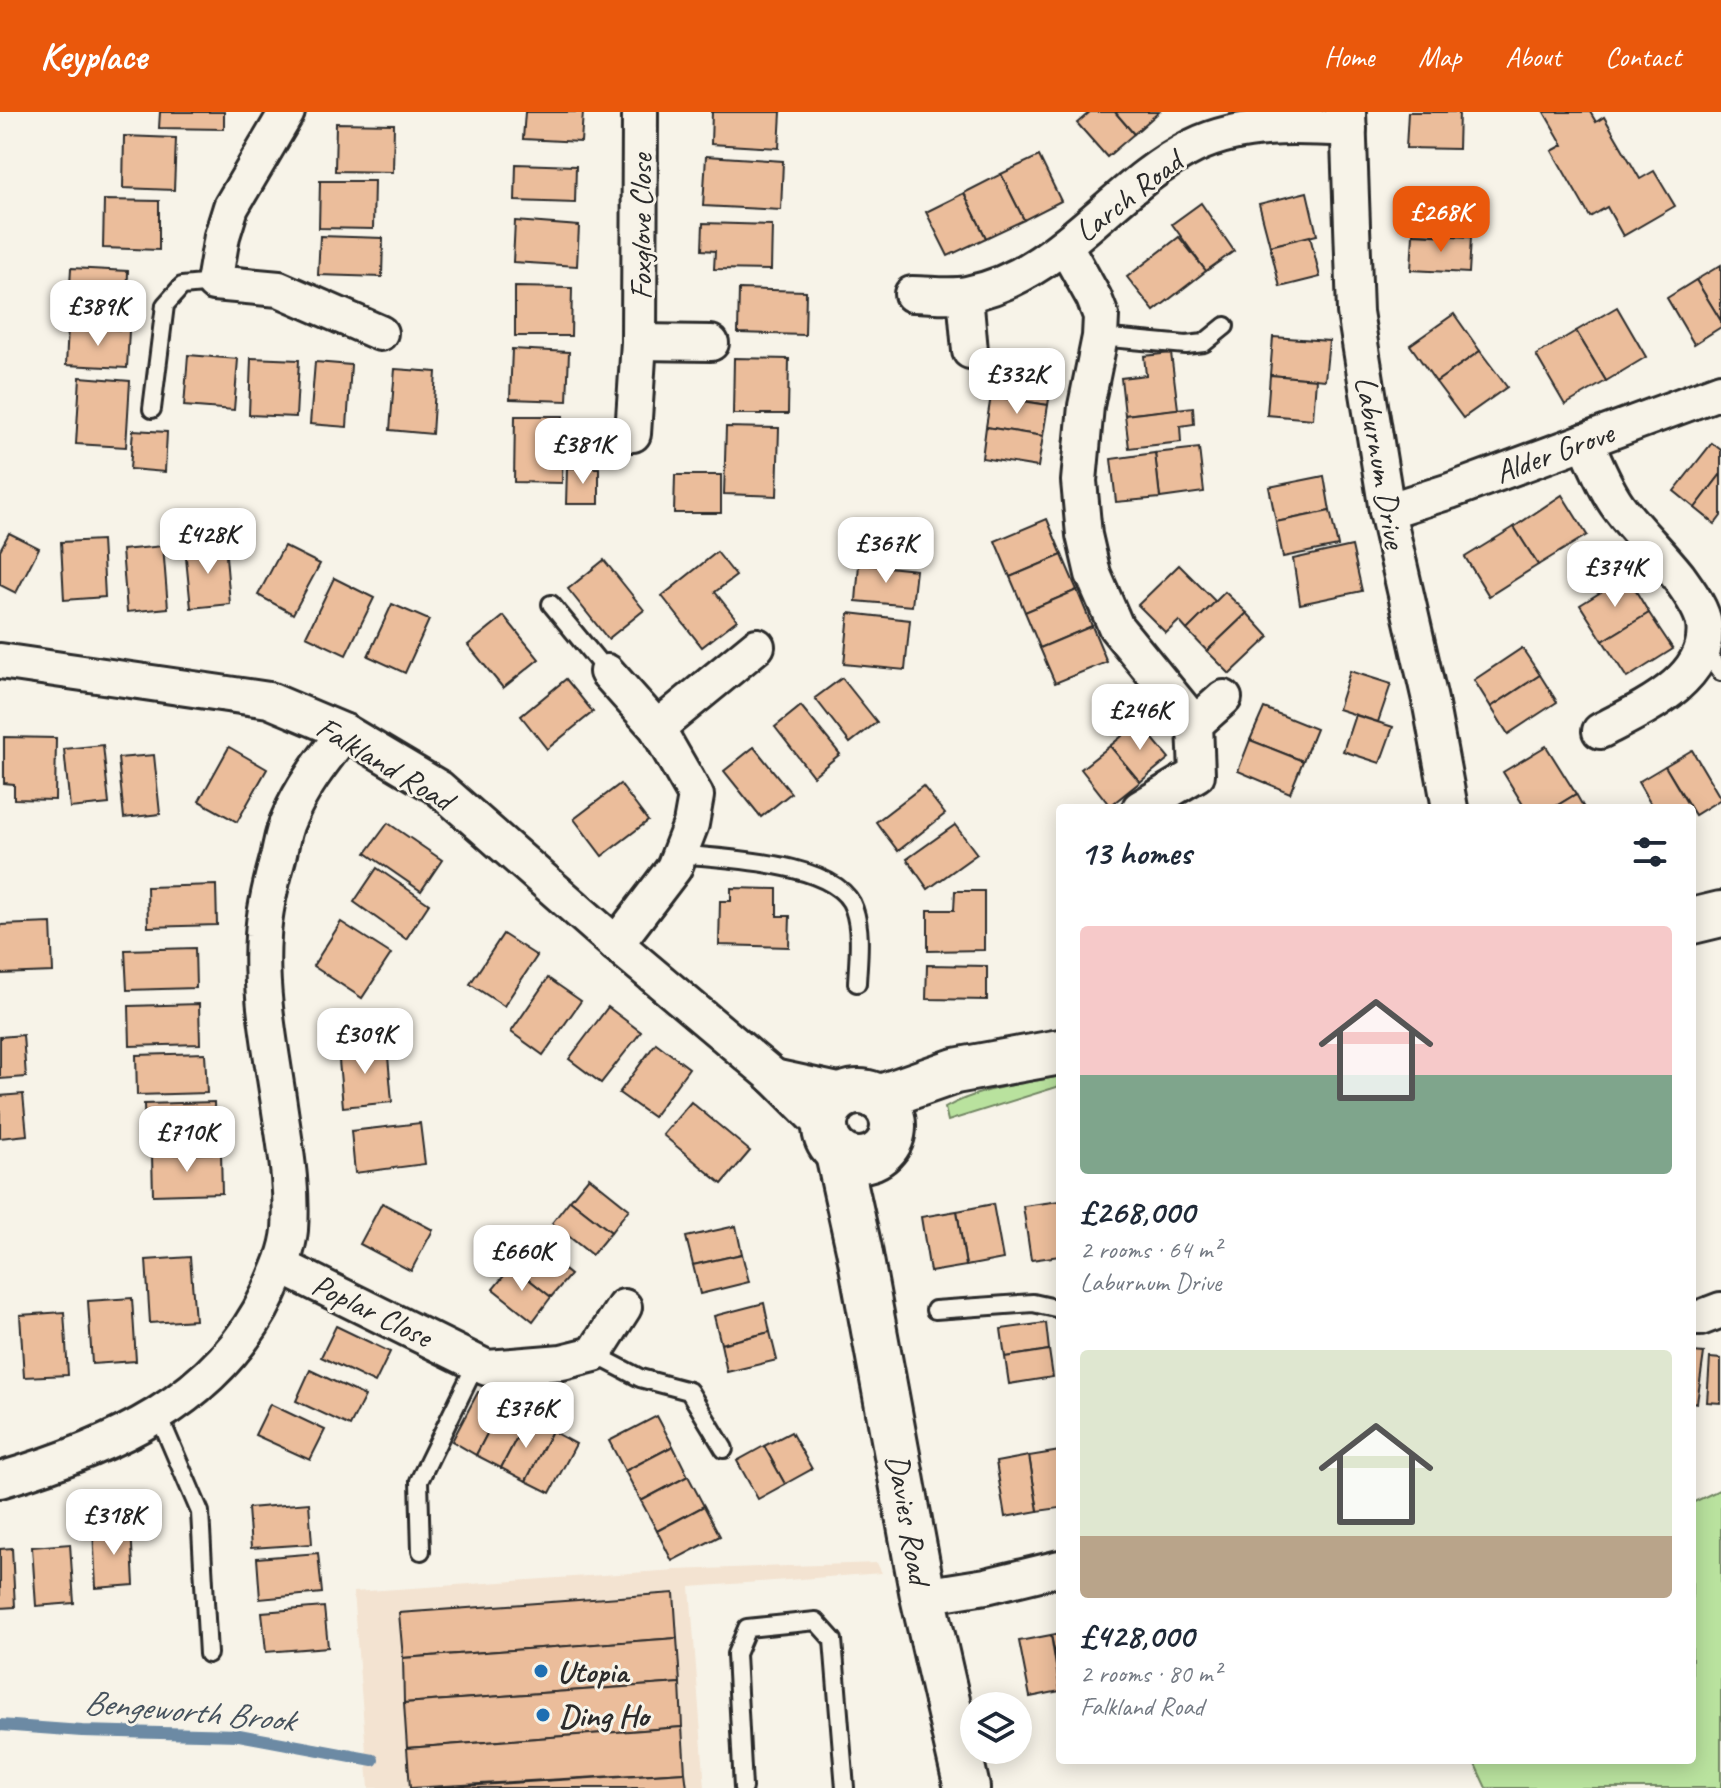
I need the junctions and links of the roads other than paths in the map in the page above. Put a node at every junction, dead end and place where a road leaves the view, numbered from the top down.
1 (287, 112) edge
2 (640, 112) edge
3 (1349, 120) edge
4 (1065, 246) junction
5 (214, 283) junction
6 (912, 294) dead end
7 (965, 295) junction
8 (1225, 326) dead end
9 (380, 333) dead end
10 (1100, 337) junction
11 (639, 342) junction
12 (711, 343) dead end
13 (970, 351) dead end
14 (1721, 391) edge
15 (152, 409) dead end
16 (633, 434) dead end
17 (1585, 441) junction
18 (1387, 511) junction
19 (551, 604) dead end
20 (757, 646) dead end
21 (0, 661) edge
22 (1712, 661) edge
23 (607, 672) joint
24 (1224, 698) dead end
25 (1195, 724) junction
26 (657, 728) junction
27 (1600, 731) dead end
28 (345, 732) junction
29 (1147, 804) edge
30 (1449, 804) edge
31 (679, 854) junction
32 (1721, 914) edge
33 (1696, 920) edge
34 (616, 944) junction
35 (857, 983) dead end
36 (1056, 1053) edge
37 (859, 1127) junction
38 (281, 1266) junction
39 (624, 1307) dead end
40 (1056, 1308) edge
41 (935, 1310) dead end
42 (1721, 1310) edge
43 (1696, 1318) edge
44 (594, 1354) junction
45 (477, 1362) junction
46 (158, 1414) junction
47 (724, 1449) dead end
48 (0, 1480) edge
49 (421, 1551) dead end
50 (1056, 1569) edge
51 (923, 1596) junction
52 (208, 1654) dead end
53 (743, 1788) edge
54 (845, 1788) edge
55 (967, 1788) edge

1 - 5 street
2 - 11 street, Foxglove Close
3 - 4 street, Larch Road
3 - 18 street, Laburnum Drive
4 - 7 street, Larch Road
4 - 10 street
5 - 9 street
5 - 15 lane
6 - 7 street, Larch Road
7 - 13 street
8 - 10 lane
10 - 25 street
11 - 12 street, Foxglove Close
11 - 16 street, Foxglove Close
14 - 17 street, Alder Grove
17 - 18 street, Alder Grove
17 - 22 street
18 - 30 street, Laburnum Drive
19 - 23 lane
20 - 26 street
21 - 28 street, Falkland Road
22 - 27 street
23 - 26 street
24 - 25 street
25 - 29 street
26 - 31 street
28 - 34 street, Falkland Road
28 - 38 street
31 - 34 street
31 - 35 lane
32 - 33 street
34 - 37 street, Falkland Road
36 - 37 street
37 - 51 street, Davies Road
38 - 45 street, Poplar Close
38 - 46 street
39 - 44 street
40 - 41 lane
42 - 43 street
44 - 45 street, Poplar Close
44 - 47 lane
45 - 49 lane
46 - 48 street
46 - 52 lane
50 - 51 street
51 - 55 street, Davies Road
53 - 54 lane

